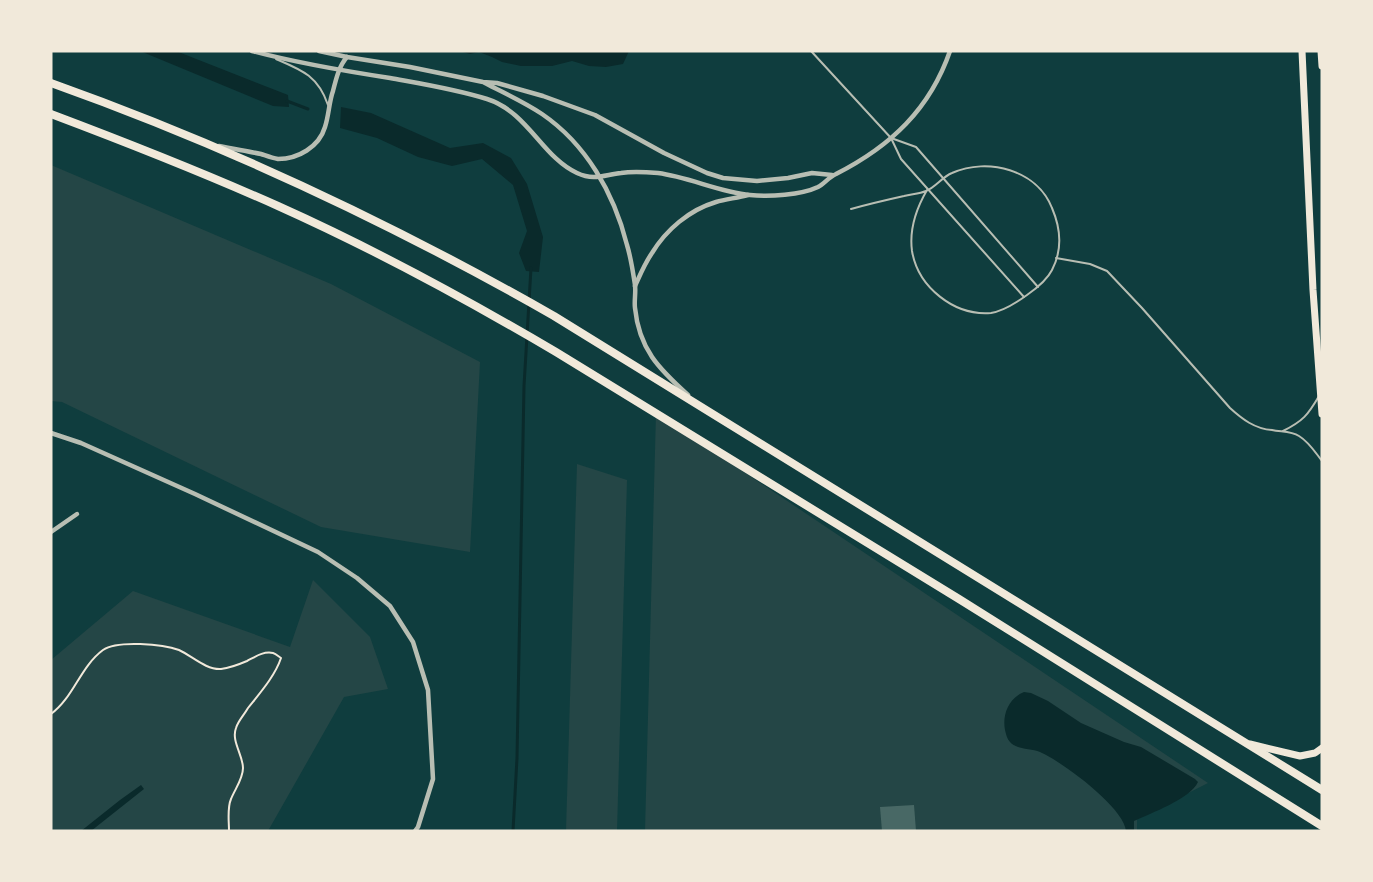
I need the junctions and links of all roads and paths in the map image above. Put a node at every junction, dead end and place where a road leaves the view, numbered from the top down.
1 (252, 51) edge
2 (319, 51) edge
3 (812, 51) edge
4 (950, 51) edge
5 (1302, 51) edge
6 (1321, 51) edge
7 (268, 56) junction
8 (347, 57) junction
9 (1322, 66) edge
10 (339, 70) junction
11 (483, 82) junction
12 (51, 84) edge
13 (329, 108) junction
14 (51, 114) edge
15 (891, 138) junction
16 (209, 144) junction
17 (832, 175) junction
18 (599, 177) junction
19 (943, 177) junction
20 (927, 190) junction
21 (749, 195) junction
22 (851, 209) dead end
23 (1056, 258) junction
24 (635, 286) junction
25 (1038, 286) junction
26 (1024, 297) junction
27 (1321, 394) edge
28 (701, 407) junction
29 (1322, 414) edge
30 (1283, 431) junction
31 (51, 433) edge
32 (1322, 461) edge
33 (77, 514) dead end
34 (51, 532) edge
35 (51, 714) edge
36 (1247, 744) junction
37 (1322, 748) edge
38 (1322, 790) edge
39 (1322, 826) edge
40 (229, 831) edge
41 (415, 831) edge

1 - 7 street
2 - 8 street
3 - 15 lane
4 - 15 street
5 - 27 main road
6 - 9 main road
7 - 10 street
7 - 13 lane
8 - 10 street
8 - 11 street
10 - 13 street
10 - 18 street
11 - 17 street
11 - 18 street
12 - 16 highway
13 - 16 street
14 - 39 highway
15 - 17 street
15 - 19 lane
15 - 20 lane
16 - 28 highway
17 - 21 street
18 - 21 street
18 - 24 street
19 - 20 lane
19 - 23 lane
19 - 25 lane
20 - 22 lane
20 - 26 lane
20 - 26 lane
21 - 24 street
23 - 25 lane
23 - 30 lane
24 - 28 street
25 - 26 lane
27 - 29 main road
27 - 30 lane
28 - 36 highway
30 - 32 lane
31 - 41 street
33 - 34 street
35 - 40 path
36 - 37 main road
36 - 38 highway

